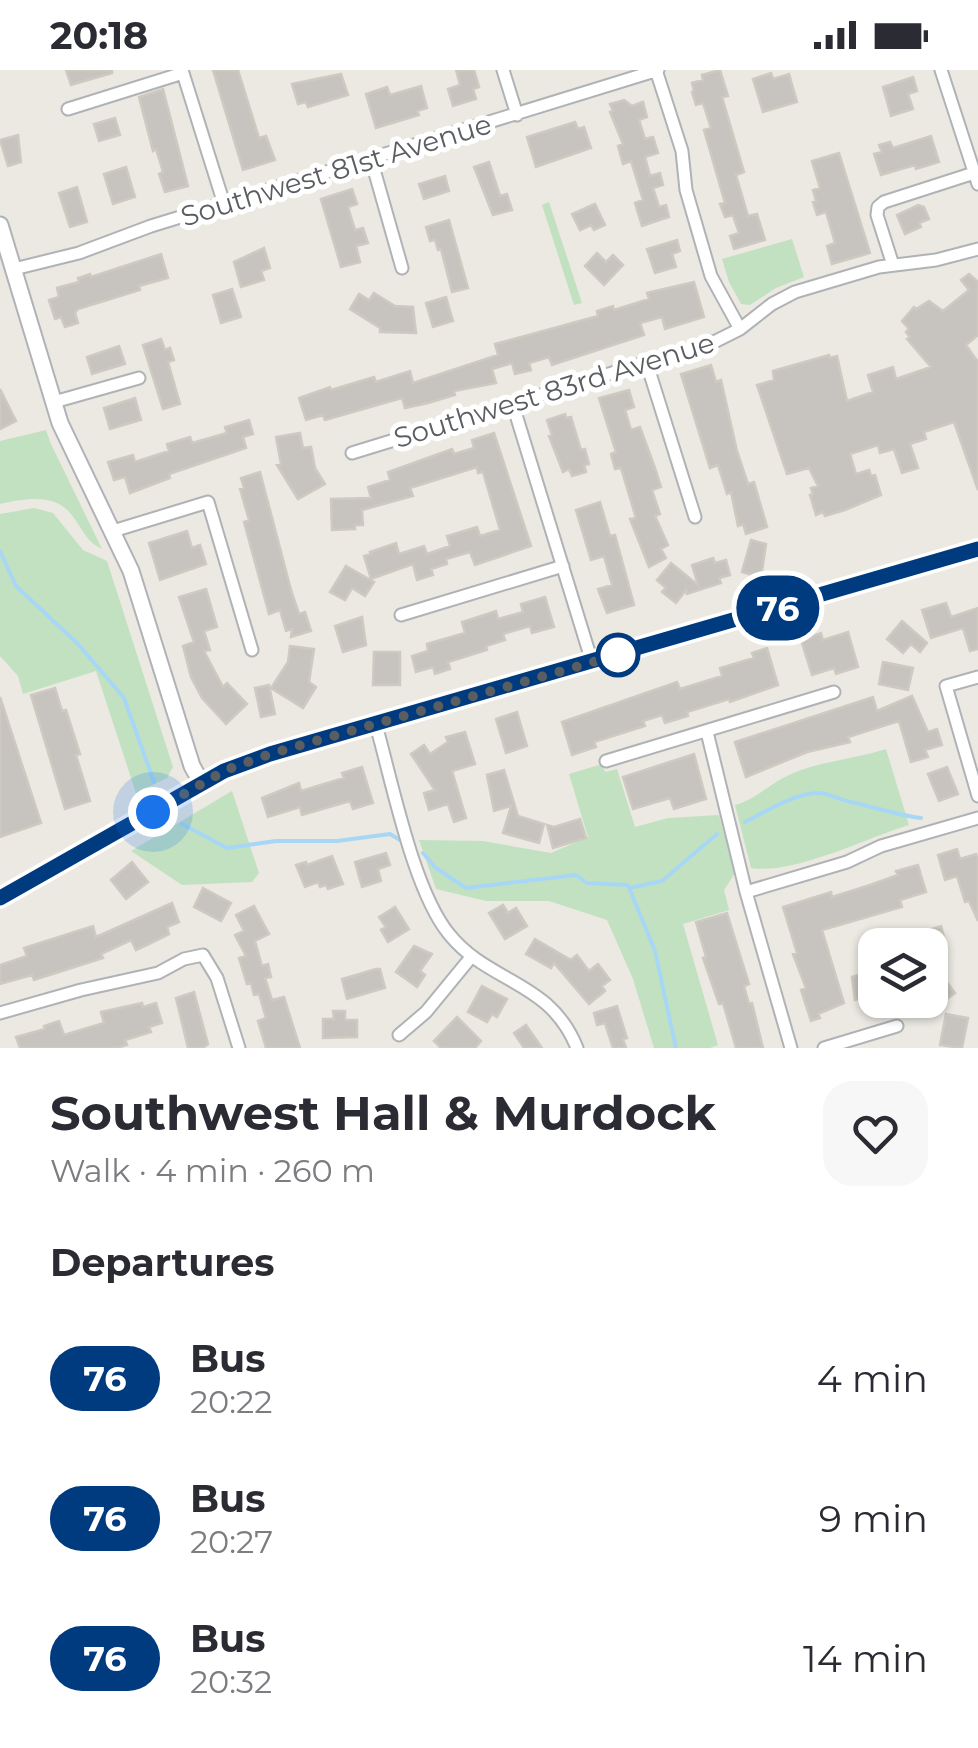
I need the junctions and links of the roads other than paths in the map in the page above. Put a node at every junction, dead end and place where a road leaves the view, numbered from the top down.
1 (502, 70) edge
2 (657, 70) edge
3 (940, 70) edge
4 (182, 72) edge
5 (68, 109) dead end
6 (517, 116) junction
7 (372, 159) junction
8 (976, 179) edge
9 (224, 204) junction
10 (0, 225) edge
11 (978, 249) edge
12 (893, 265) junction
13 (402, 268) dead end
14 (14, 269) junction
15 (740, 329) junction
16 (647, 364) junction
17 (139, 378) dead end
18 (54, 402) junction
19 (513, 405) junction
20 (352, 453) dead end
21 (695, 517) dead end
22 (112, 531) junction
23 (978, 549) edge
24 (563, 566) junction
25 (401, 615) dead end
26 (252, 650) dead end
27 (592, 662) junction
28 (978, 677) edge
29 (834, 692) dead end
30 (376, 725) junction
31 (707, 732) junction
32 (606, 761) dead end
33 (202, 784) junction
34 (978, 796) edge
35 (978, 818) edge
36 (746, 892) junction
37 (0, 898) edge
38 (472, 956) junction
39 (0, 1013) edge
40 (897, 1026) dead end
41 (398, 1035) dead end
42 (239, 1048) edge
43 (577, 1048) edge
44 (791, 1048) edge
45 (824, 1048) edge

1 - 6 street
2 - 6 street, Southwest 81st Avenue
2 - 15 street
3 - 8 street
4 - 5 street
4 - 9 street
6 - 7 street, Southwest 81st Avenue
7 - 9 street, Southwest 81st Avenue
7 - 13 street
8 - 12 street
9 - 14 street, Southwest 81st Avenue
10 - 14 main road
11 - 12 street, Southwest 83rd Avenue
12 - 15 street, Southwest 83rd Avenue
14 - 18 main road
15 - 16 street, Southwest 83rd Avenue
16 - 19 street, Southwest 83rd Avenue
16 - 21 street
17 - 18 street
18 - 22 main road
19 - 20 street, Southwest 83rd Avenue
19 - 24 street
22 - 26 street
22 - 33 main road
23 - 27 main road
24 - 25 street
24 - 27 street
27 - 30 main road
28 - 34 street
29 - 31 street
30 - 33 main road
30 - 38 street
31 - 32 street
31 - 36 street
33 - 37 main road
35 - 36 street
36 - 44 street
38 - 41 street
38 - 43 street
39 - 42 street
40 - 45 street

